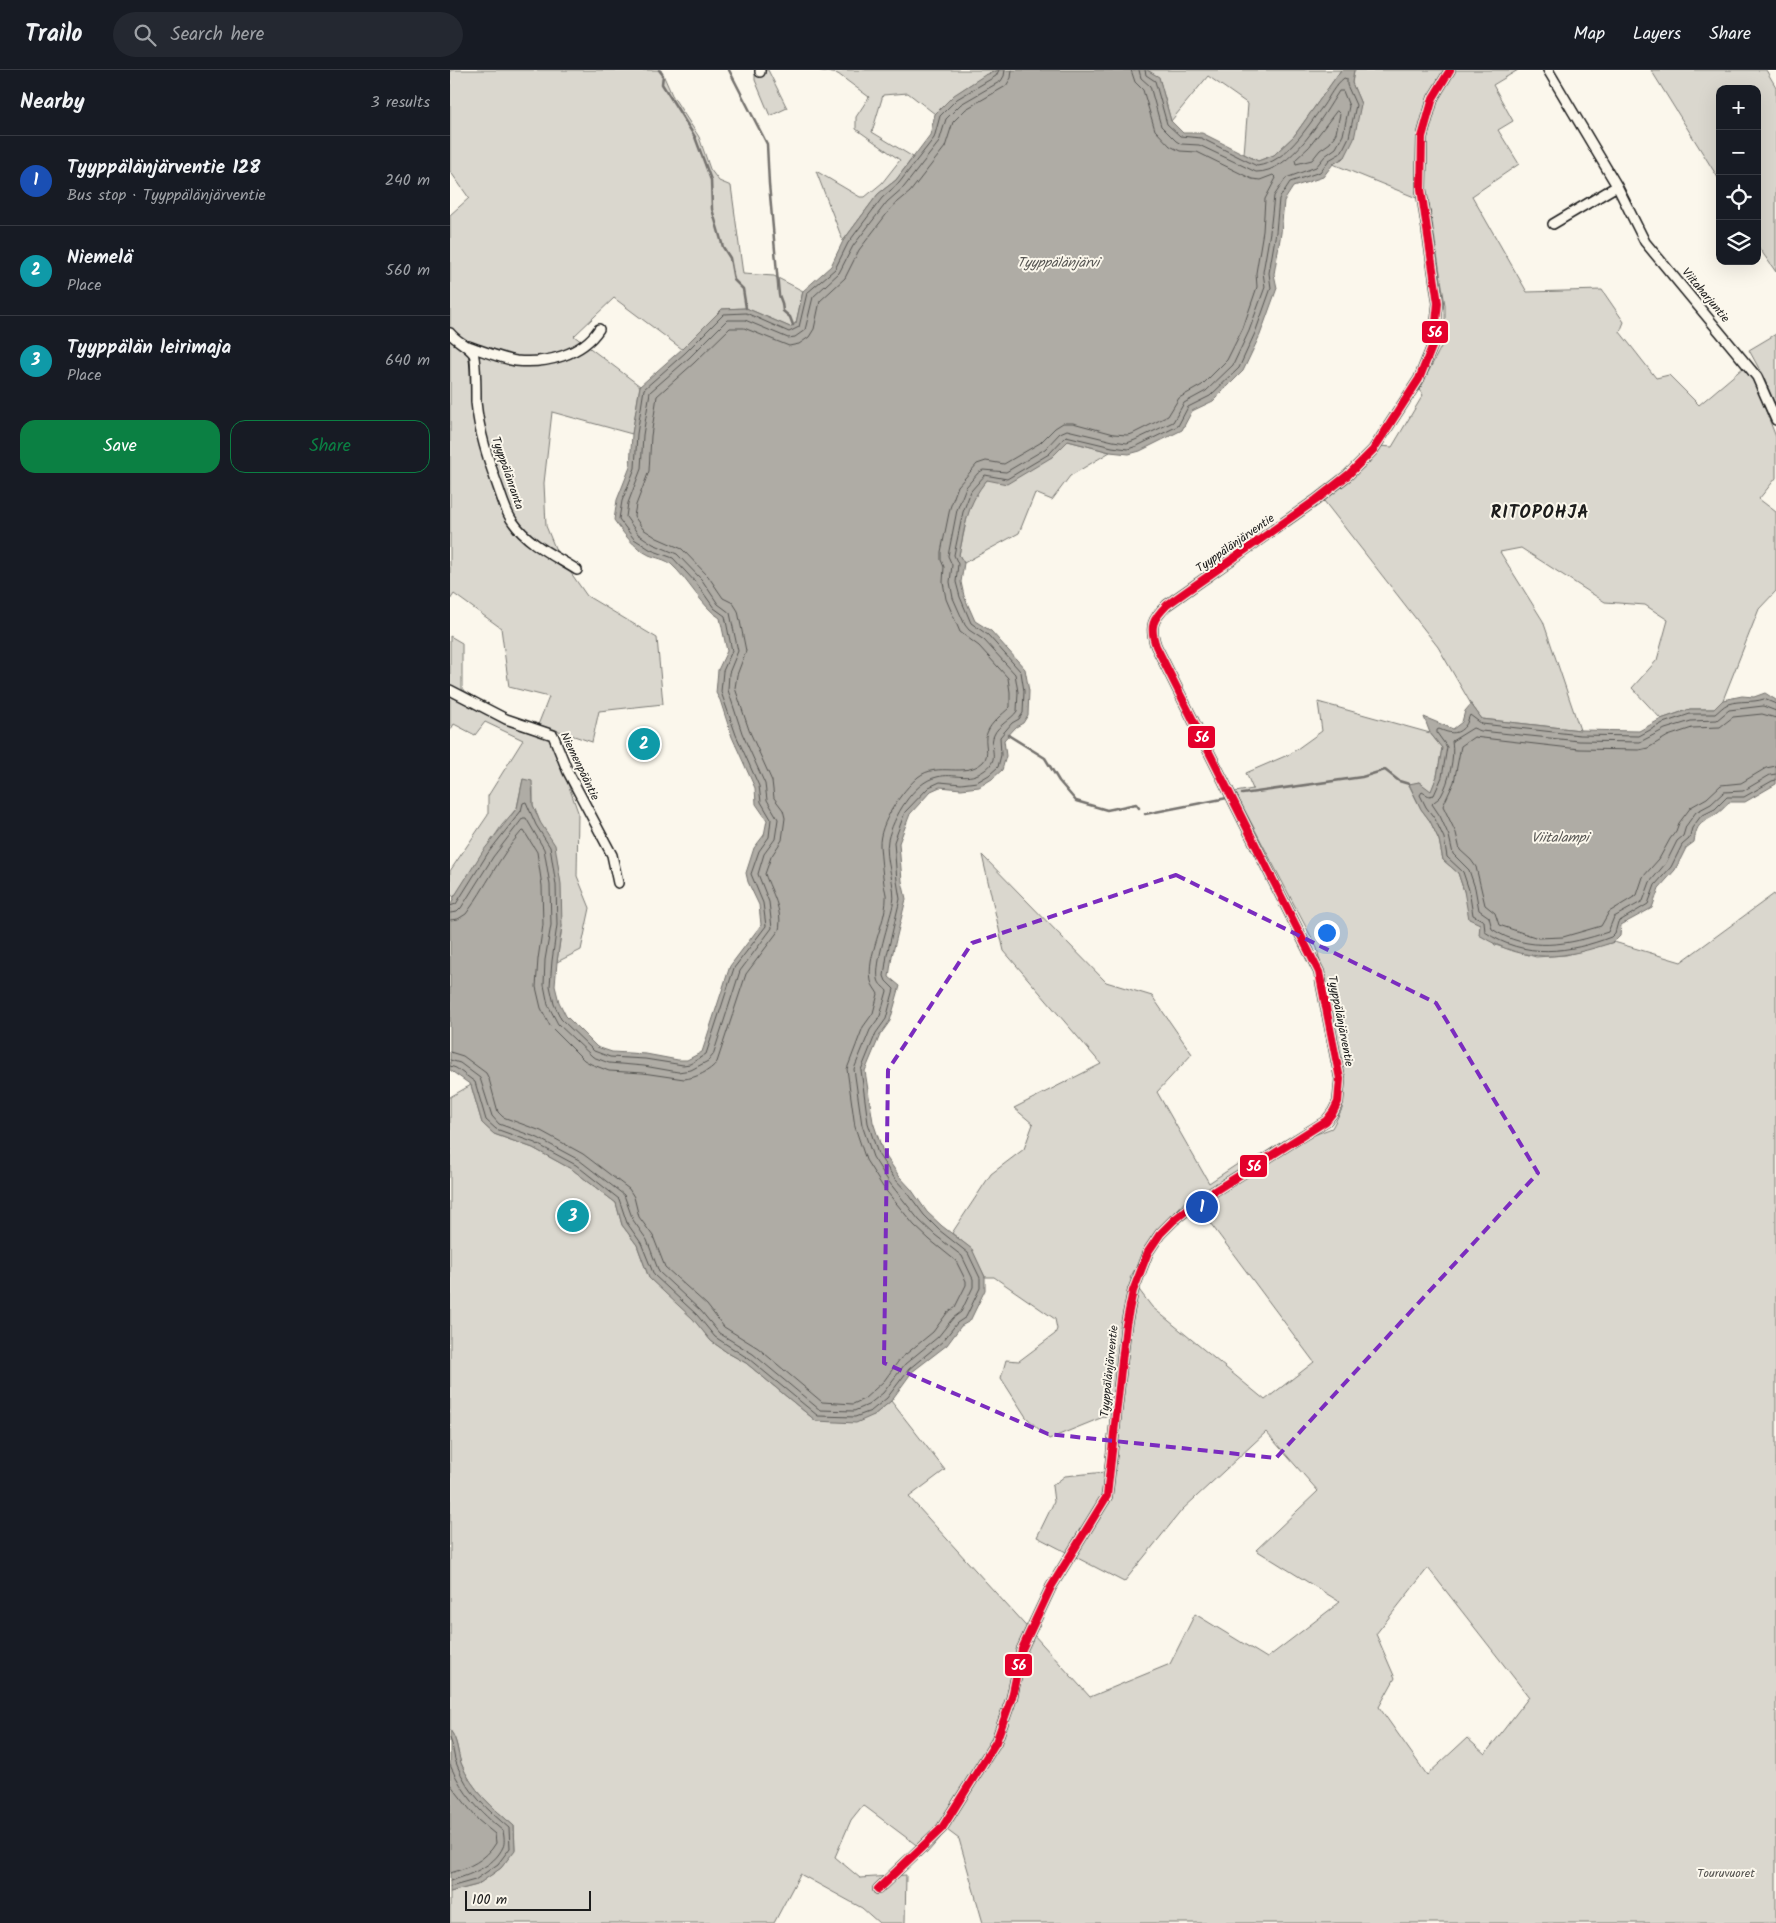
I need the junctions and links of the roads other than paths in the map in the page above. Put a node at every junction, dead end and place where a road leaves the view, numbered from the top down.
1 (1450, 70) edge
2 (1548, 70) edge
3 (1617, 186) junction
4 (1553, 224) dead end
5 (599, 329) dead end
6 (450, 333) edge
7 (465, 346) junction
8 (1776, 420) edge
9 (577, 570) dead end
10 (450, 690) edge
11 (618, 883) dead end
12 (878, 1889) dead end

1 - 12 street, Tyyppälänjärventie
2 - 3 street, Viitaharjuntie
3 - 4 street
3 - 8 street, Viitaharjuntie
5 - 7 street
6 - 7 street, Tyyppälänranta
7 - 9 street, Tyyppälänranta
10 - 11 street, Niemenpääntie

